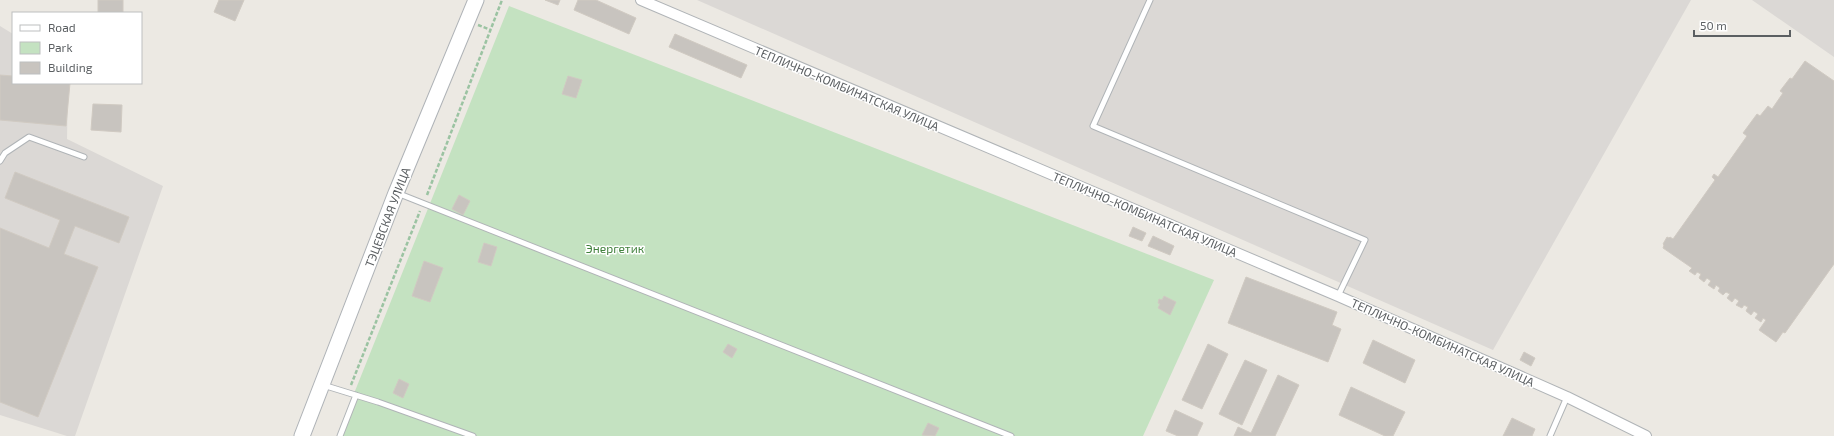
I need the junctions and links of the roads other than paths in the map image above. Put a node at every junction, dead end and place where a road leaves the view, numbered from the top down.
1 (476, 0) edge
2 (641, 0) edge
3 (1150, 0) edge
4 (84, 157) dead end
5 (0, 161) edge
6 (396, 193) junction
7 (1338, 296) junction
8 (322, 385) junction
9 (356, 395) junction
10 (1567, 397) junction
11 (302, 436) edge
12 (340, 436) edge
13 (473, 436) edge
14 (1011, 436) edge
15 (1550, 436) edge
16 (1646, 436) edge

1 - 6 main road, ТЭЦЕВСКАЯ УЛИЦА
2 - 7 street, ТЕПЛИЧНО-КОМБИНАТСКАЯ УЛИЦА
3 - 7 lane
4 - 5 lane
6 - 8 main road, ТЭЦЕВСКАЯ УЛИЦА
6 - 14 lane
7 - 10 street, ТЕПЛИЧНО-КОМБИНАТСКАЯ УЛИЦА
8 - 9 lane
8 - 11 main road, ТЭЦЕВСКАЯ УЛИЦА
9 - 12 lane
9 - 13 lane
10 - 15 lane
10 - 16 street, ТЕПЛИЧНО-КОМБИНАТСКАЯ УЛИЦА

